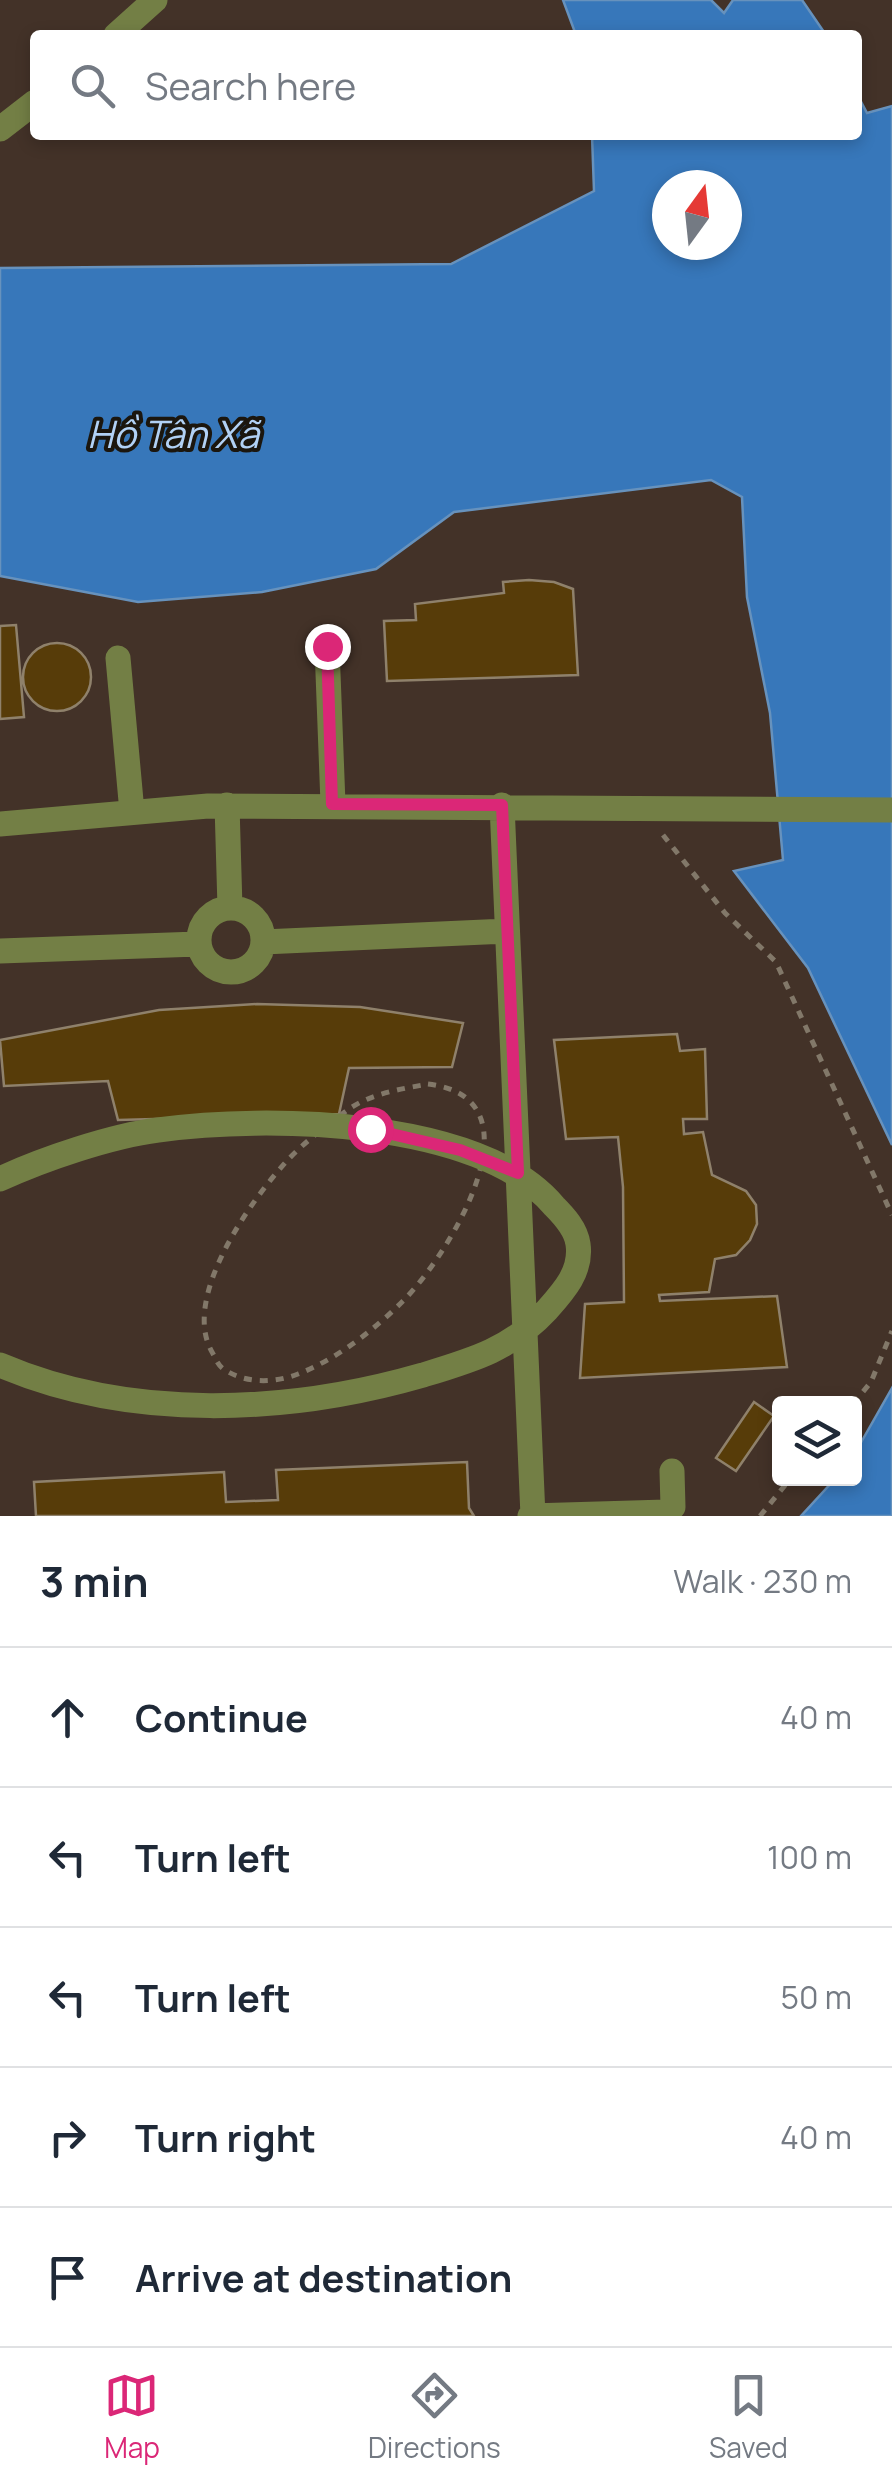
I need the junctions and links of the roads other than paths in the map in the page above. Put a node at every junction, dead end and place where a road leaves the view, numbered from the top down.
1 (155, 0) edge
2 (122, 30) edge
3 (30, 106) edge
4 (0, 129) edge
5 (327, 646) dead end
6 (118, 658) dead end
7 (332, 804) junction
8 (227, 805) junction
9 (502, 805) junction
10 (892, 810) edge
11 (132, 812) junction
12 (0, 824) edge
13 (230, 908) junction
14 (507, 931) junction
15 (264, 942) junction
16 (198, 944) junction
17 (0, 951) edge
18 (518, 1173) junction
19 (0, 1179) edge
20 (524, 1335) junction
21 (0, 1365) edge
22 (672, 1471) dead end
23 (531, 1516) edge

1 - 2 street
3 - 4 street
5 - 7 street
6 - 11 street
7 - 8 street
7 - 9 street
8 - 11 street
8 - 13 street
9 - 10 street
9 - 14 street
11 - 12 street
13 - 15 street
13 - 16 street
14 - 15 street
14 - 18 street
15 - 16 street
16 - 17 street
18 - 19 street
18 - 20 street
18 - 20 street
20 - 21 street
20 - 23 street
22 - 23 street

